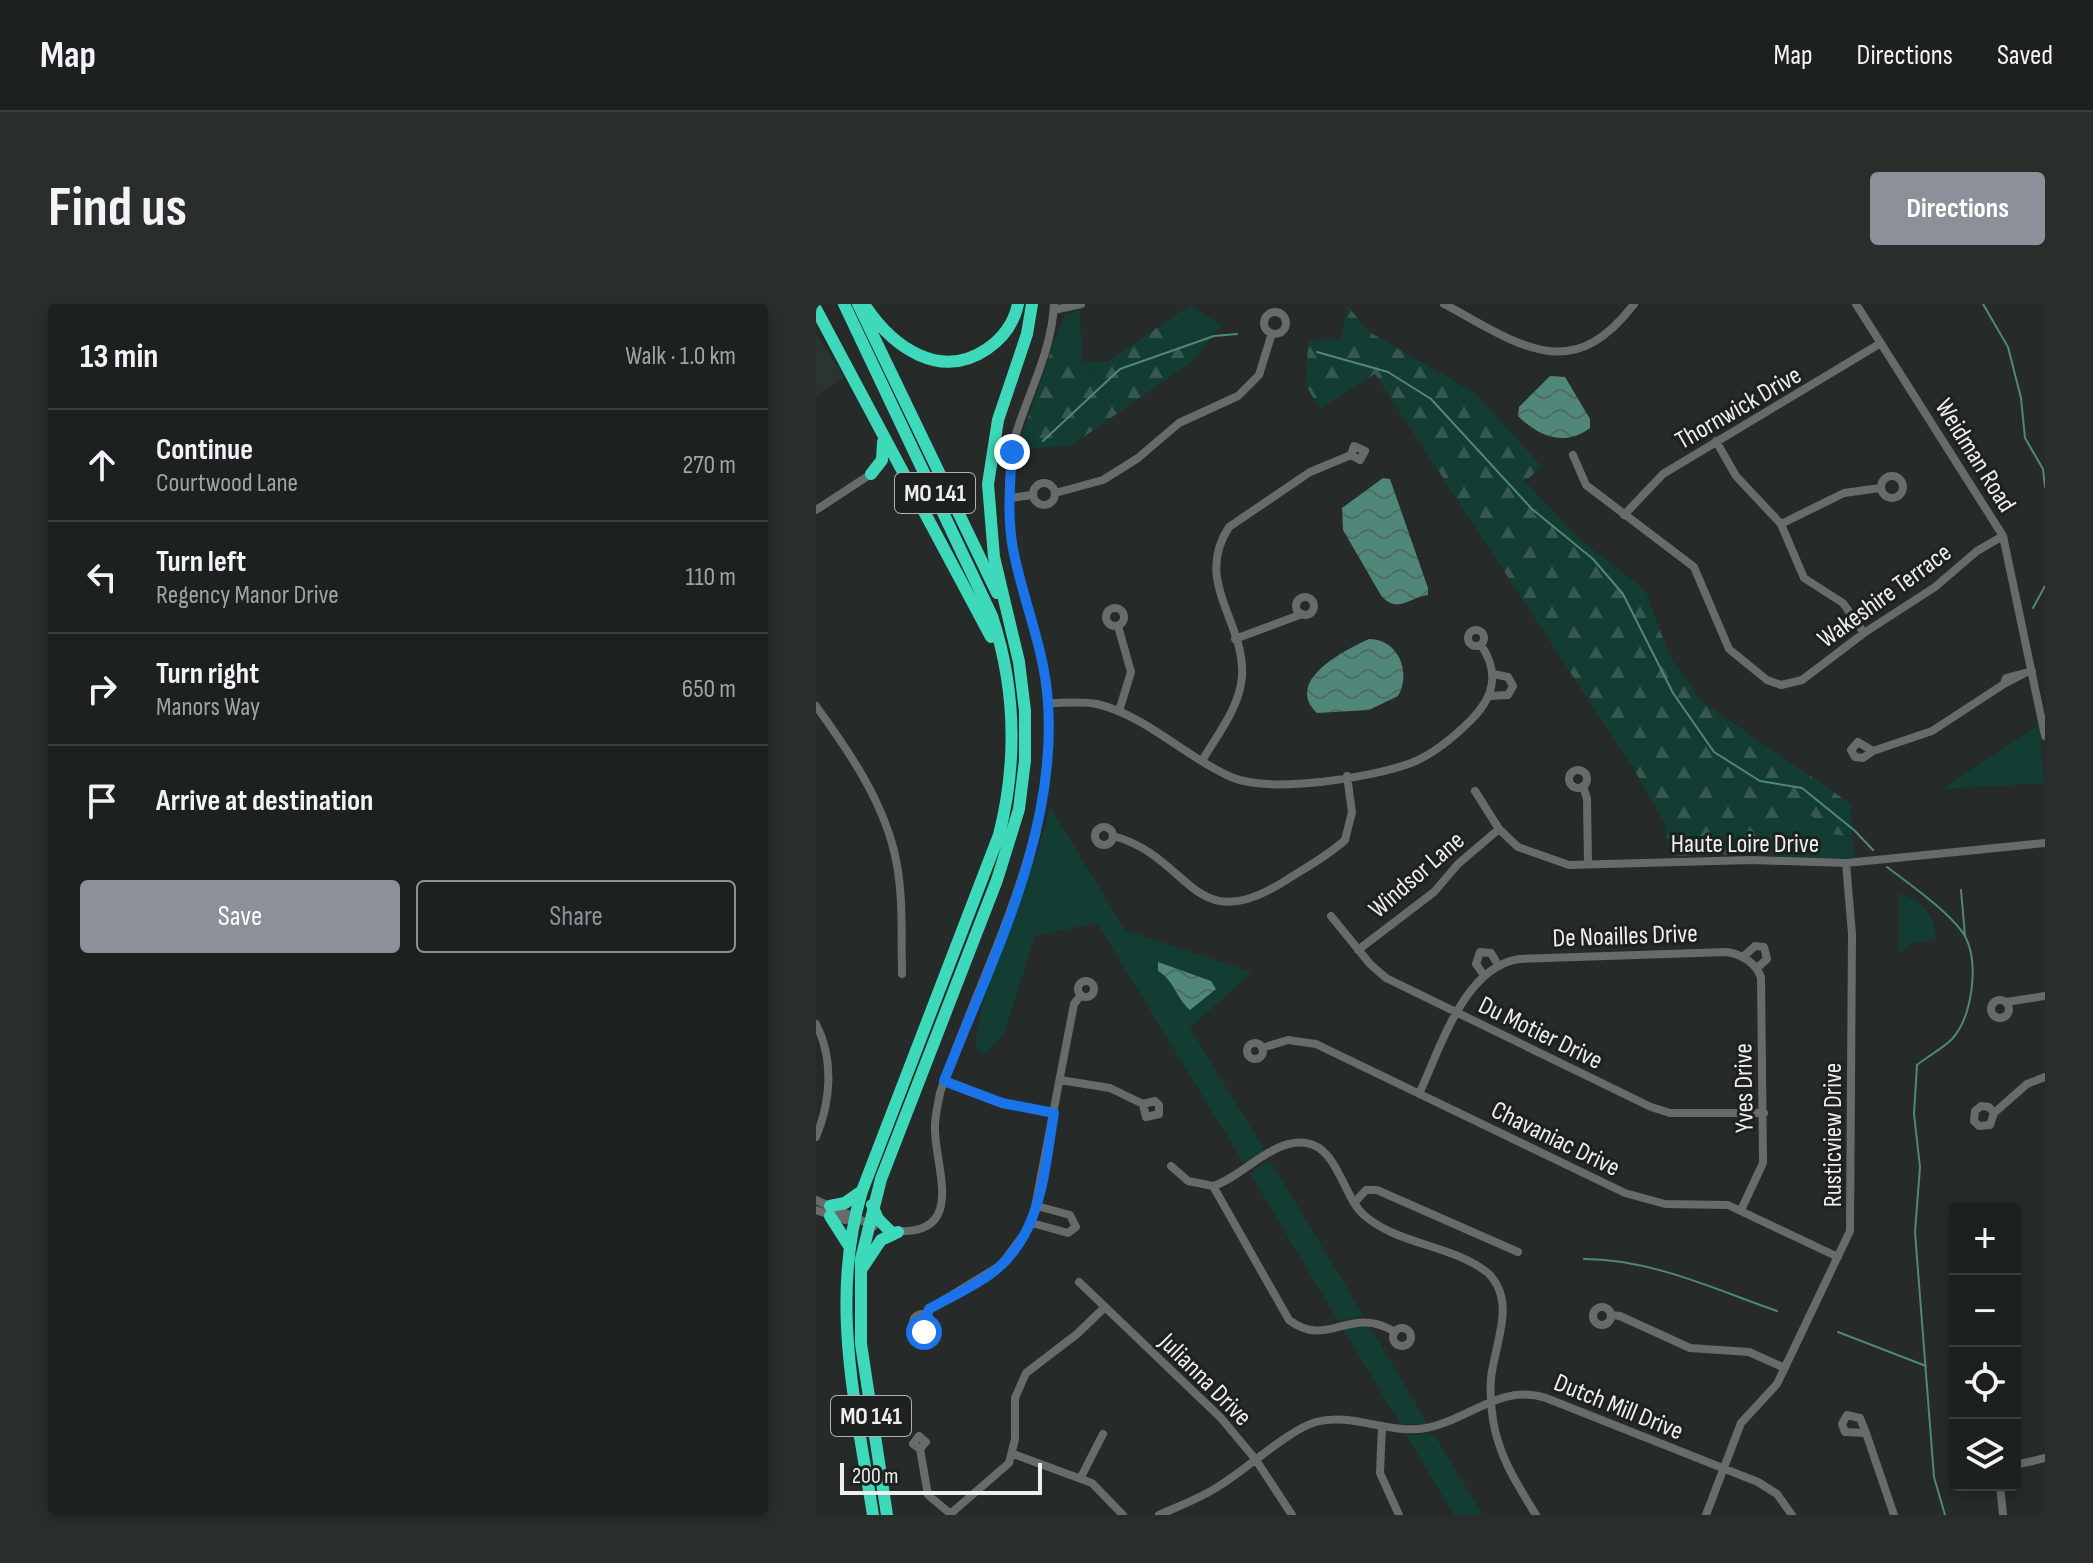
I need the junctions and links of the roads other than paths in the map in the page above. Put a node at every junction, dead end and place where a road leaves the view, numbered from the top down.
1 (825, 304) edge
2 (844, 304) edge
3 (858, 304) edge
4 (864, 304) edge
5 (1018, 304) edge
6 (1032, 304) edge
7 (1081, 304) edge
8 (1444, 304) edge
9 (1634, 304) edge
10 (1856, 304) edge
11 (1054, 307) edge
12 (816, 309) edge
13 (1272, 333) dead end
14 (1881, 343) junction
15 (844, 359) junction
16 (883, 439) junction
17 (1716, 441) junction
18 (1351, 455) dead end
19 (1573, 455) dead end
20 (871, 474) junction
21 (905, 480) junction
22 (1880, 488) dead end
23 (1055, 493) junction
24 (1033, 495) junction
25 (1009, 498) junction
26 (816, 510) edge
27 (1624, 515) junction
28 (1781, 524) junction
29 (2003, 536) junction
30 (1302, 614) dead end
31 (1118, 626) dead end
32 (1864, 633) junction
33 (1013, 637) junction
34 (1235, 639) junction
35 (1481, 645) dead end
36 (2028, 672) junction
37 (1493, 674) junction
38 (1010, 689) junction
39 (1490, 696) junction
40 (1048, 703) junction
41 (816, 706) edge
42 (1119, 711) junction
43 (2045, 736) edge
44 (1873, 751) dead end
45 (1202, 761) junction
46 (1347, 776) junction
47 (1583, 786) dead end
48 (1475, 791) dead end
49 (1499, 829) junction
50 (1113, 836) dead end
51 (2045, 843) edge
52 (1846, 863) junction
53 (1588, 864) junction
54 (1331, 916) dead end
55 (1358, 950) junction
56 (1743, 957) junction
57 (1498, 965) junction
58 (1754, 966) junction
59 (902, 974) dead end
60 (1483, 974) junction
61 (1081, 995) dead end
62 (2045, 996) edge
63 (2006, 1002) dead end
64 (1457, 1014) junction
65 (816, 1024) edge
66 (1262, 1048) dead end
67 (2045, 1077) edge
68 (1060, 1080) junction
69 (944, 1081) junction
70 (1419, 1094) junction
71 (1143, 1104) dead end
72 (1054, 1113) junction
73 (1764, 1113) junction
74 (1994, 1113) dead end
75 (816, 1137) edge
76 (1171, 1166) dead end
77 (1213, 1186) junction
78 (862, 1191) junction
79 (816, 1200) edge
80 (1354, 1203) junction
81 (872, 1205) junction
82 (1037, 1206) junction
83 (816, 1210) edge
84 (1741, 1210) junction
85 (830, 1211) junction
86 (861, 1222) junction
87 (1032, 1223) junction
88 (894, 1231) junction
89 (849, 1246) junction
90 (1518, 1252) dead end
91 (1838, 1257) junction
92 (859, 1273) junction
93 (1079, 1282) dead end
94 (1105, 1307) junction
95 (927, 1315) dead end
96 (1611, 1315) dead end
97 (1395, 1332) dead end
98 (1785, 1368) junction
99 (1491, 1400) junction
100 (1382, 1426) junction
101 (1866, 1433) dead end
102 (1103, 1434) dead end
103 (920, 1449) dead end
104 (1013, 1454) junction
105 (2045, 1458) edge
106 (1256, 1460) junction
107 (2021, 1464) edge
108 (1724, 1470) junction
109 (1081, 1477) junction
110 (2001, 1491) edge
111 (873, 1515) edge
112 (887, 1515) edge
113 (951, 1515) edge
114 (1123, 1515) edge
115 (1159, 1515) edge
116 (1292, 1515) edge
117 (1399, 1515) edge
118 (1536, 1515) edge
119 (1706, 1515) edge
120 (1792, 1515) edge
121 (1894, 1515) edge
122 (2003, 1515) edge

1 - 15 highway
2 - 38 highway, MO 141
3 - 33 highway, MO 141
4 - 5 highway
6 - 33 highway
7 - 11 street
8 - 9 street
10 - 14 street, Weidman Road
11 - 25 street
12 - 15 highway
13 - 23 street
14 - 17 street, Thornwick Drive
14 - 29 street, Weidman Road
15 - 16 highway
16 - 20 highway
16 - 21 highway
17 - 27 street, Thornwick Drive
17 - 28 street
18 - 34 street
19 - 27 street
20 - 21 highway
20 - 26 street
21 - 38 highway
22 - 28 street
23 - 24 street
23 - 24 street
24 - 25 street
25 - 40 street
27 - 32 street, Wakeshire Terrace
28 - 32 street
29 - 32 street, Wakeshire Terrace
29 - 36 street, Weidman Road
30 - 34 street
31 - 42 street
33 - 81 highway, MO 141
34 - 45 street
35 - 37 street
36 - 43 street, Weidman Road
36 - 44 street
37 - 39 street
37 - 39 street
38 - 78 highway, MO 141
39 - 46 street
40 - 42 street
40 - 69 street
41 - 59 street
42 - 45 street
45 - 46 street
46 - 50 street
47 - 53 street
48 - 49 street, Haute Loire Drive
49 - 53 street, Haute Loire Drive
49 - 55 street, Windsor Lane
51 - 52 street, Haute Loire Drive
52 - 53 street, Haute Loire Drive
52 - 91 street, Rusticview Drive
54 - 55 street, Du Motier Drive
55 - 64 street, Du Motier Drive
56 - 57 street, De Noailles Drive
56 - 58 street
56 - 58 street, De Noailles Drive
57 - 60 street, De Noailles Drive
57 - 60 street, De Noailles Drive
58 - 73 street, Yves Drive
60 - 64 street, De Noailles Drive
61 - 68 street
62 - 63 street
64 - 70 street, De Noailles Drive
64 - 73 street, Du Motier Drive
65 - 75 street
66 - 70 street, Chavaniac Drive
67 - 74 street
68 - 71 street
68 - 72 street
69 - 72 street
69 - 88 street
70 - 84 street, Chavaniac Drive
72 - 82 street
73 - 84 street, Yves Drive
76 - 77 street
77 - 80 street
77 - 97 street
78 - 85 highway
78 - 86 highway, MO 141
79 - 85 street
80 - 90 street
80 - 99 street
81 - 86 highway, MO 141
81 - 88 highway
82 - 87 street
82 - 87 street
83 - 85 street
84 - 91 street, Chavaniac Drive
85 - 86 street
85 - 89 highway
86 - 88 street
86 - 89 highway, MO 141
86 - 92 highway, MO 141
87 - 95 street
88 - 92 highway
89 - 111 highway, MO 141
91 - 98 street, Rusticview Drive
92 - 112 highway, MO 141
93 - 94 street, Julianna Drive
94 - 104 street
94 - 106 street, Julianna Drive
96 - 98 street
98 - 108 street, Rusticview Drive
99 - 100 street, Dutch Mill Drive
99 - 108 street, Dutch Mill Drive
99 - 118 street
100 - 106 street, Dutch Mill Drive
100 - 117 street
101 - 121 street
102 - 109 street
103 - 113 street
104 - 109 street
104 - 113 street
105 - 107 street
106 - 115 street, Dutch Mill Drive
106 - 116 street, Julianna Drive
108 - 119 street, Rusticview Drive
108 - 120 street, Dutch Mill Drive
109 - 114 street
110 - 122 street

